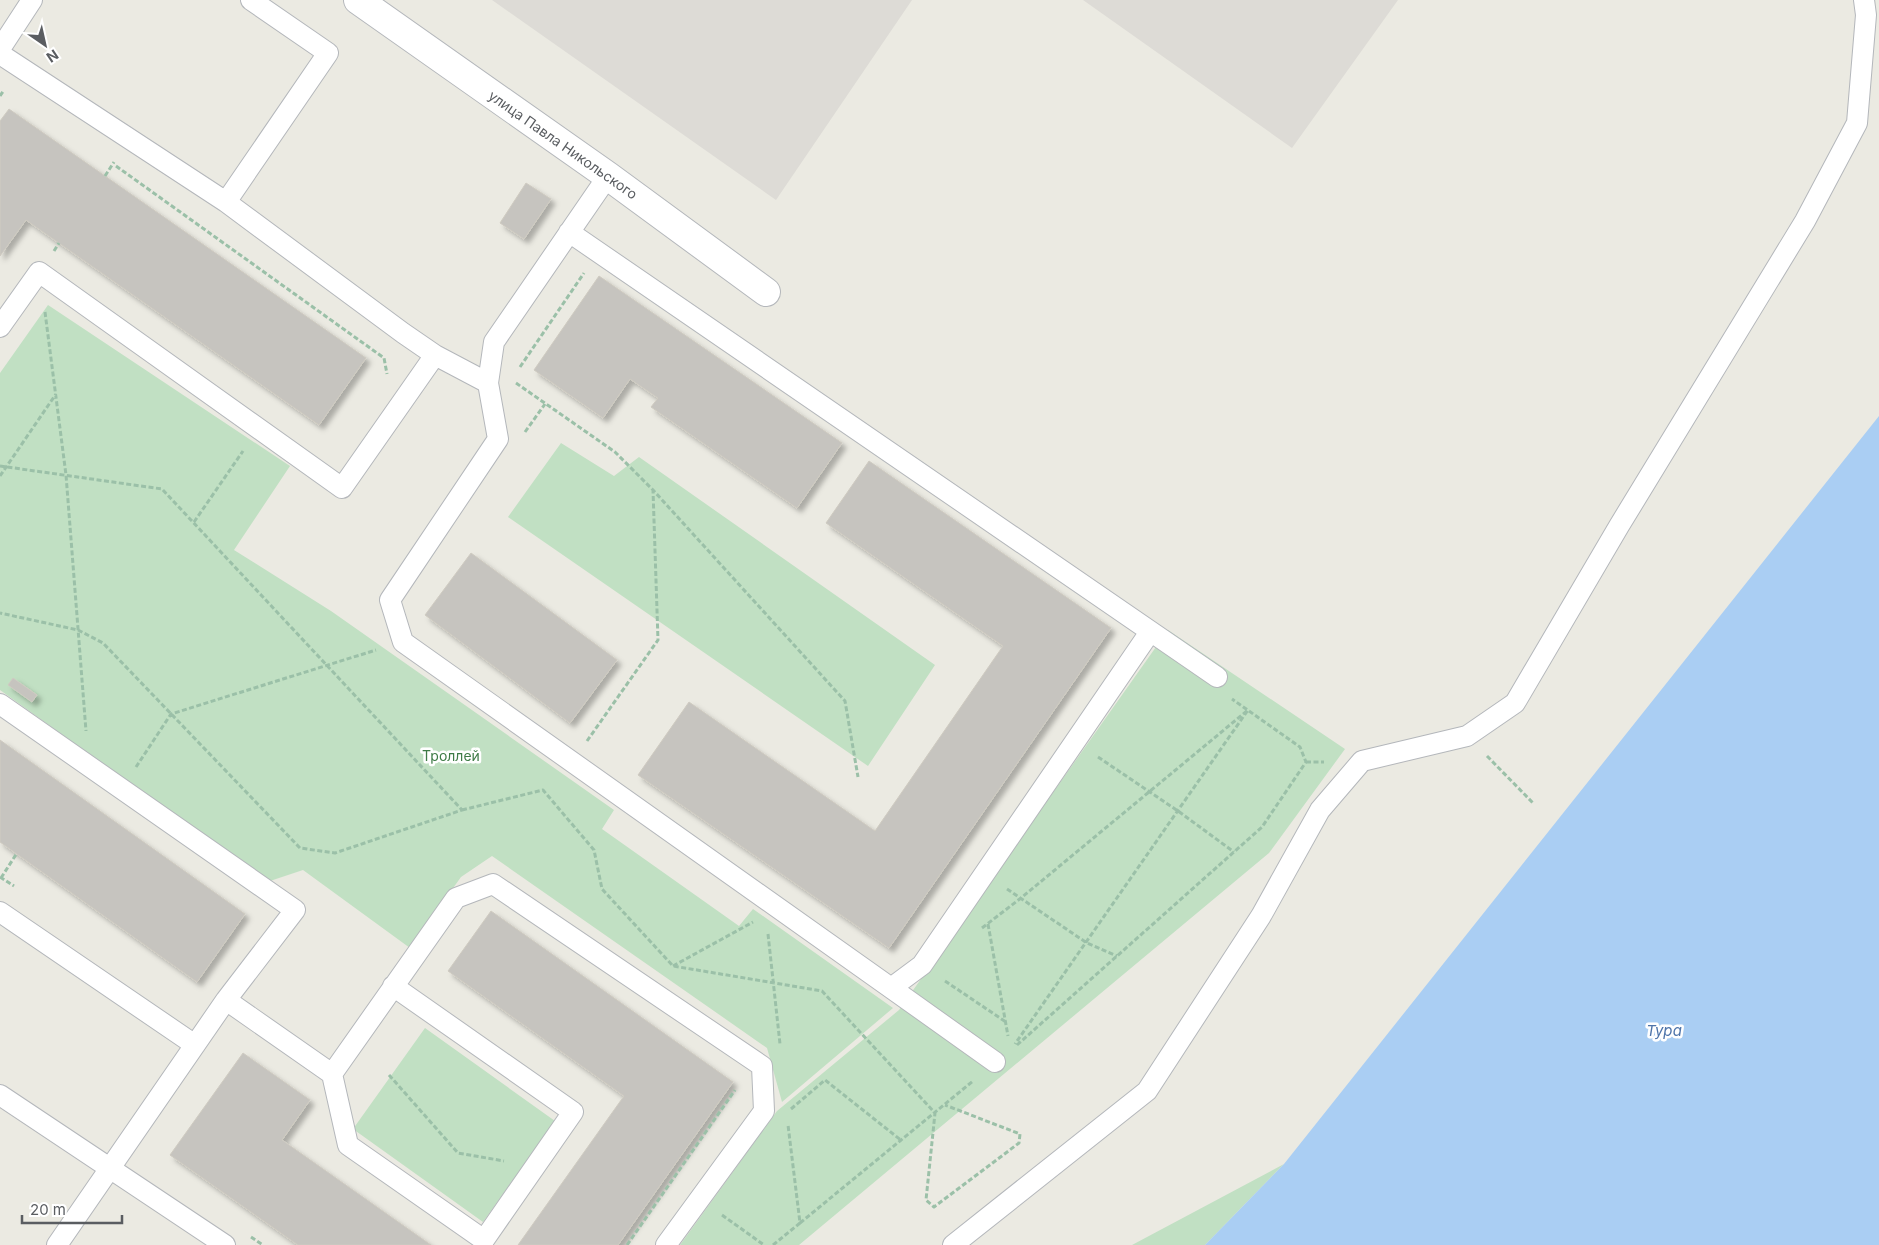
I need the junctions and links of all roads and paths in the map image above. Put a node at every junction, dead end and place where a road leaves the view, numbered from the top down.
1 (32, 0) edge
2 (251, 0) edge
3 (358, 0) edge
4 (1864, 0) edge
5 (0, 49) edge
6 (0, 54) edge
7 (0, 96) edge
8 (12, 96) dead end
9 (106, 158) dead end
10 (608, 176) junction
11 (226, 202) junction
12 (569, 232) junction
13 (587, 269) dead end
14 (39, 272) junction
15 (766, 292) dead end
16 (0, 327) edge
17 (435, 354) junction
18 (516, 372) dead end
19 (388, 376) dead end
20 (511, 380) dead end
21 (488, 383) junction
22 (56, 394) junction
23 (545, 404) junction
24 (258, 428) junction
25 (524, 432) dead end
26 (0, 466) edge
27 (6, 467) junction
28 (66, 475) junction
29 (0, 476) edge
30 (653, 490) junction
31 (194, 522) junction
32 (0, 613) edge
33 (78, 630) junction
34 (1150, 632) junction
35 (402, 642) junction
36 (327, 665) junction
37 (1220, 686) joint
38 (0, 704) edge
39 (1248, 710) junction
40 (171, 714) junction
41 (86, 736) dead end
42 (1467, 736) junction
43 (586, 742) dead end
44 (1095, 755) dead end
45 (134, 770) dead end
46 (858, 777) dead end
47 (1149, 791) junction
48 (1534, 804) dead end
49 (462, 810) junction
50 (1178, 811) junction
51 (1234, 852) junction
52 (17, 853) dead end
53 (0, 878) edge
54 (1002, 885) dead end
55 (17, 888) dead end
56 (1021, 898) junction
57 (0, 912) edge
58 (990, 915) dead end
59 (754, 921) dead end
60 (988, 924) junction
61 (980, 929) dead end
62 (1087, 943) junction
63 (1117, 956) junction
64 (922, 965) junction
65 (673, 966) junction
66 (393, 986) junction
67 (892, 988) junction
68 (226, 1000) junction
69 (1006, 1022) junction
70 (195, 1045) junction
71 (1003, 1056) junction
72 (332, 1074) junction
73 (389, 1076) dead end
74 (738, 1086) dead end
75 (0, 1095) edge
76 (945, 1105) junction
77 (786, 1113) dead end
78 (935, 1113) junction
79 (902, 1141) junction
80 (111, 1167) junction
81 (535, 1167) junction
82 (720, 1213) dead end
83 (800, 1223) dead end
84 (248, 1234) dead end
85 (57, 1245) edge
86 (225, 1245) edge
87 (263, 1245) edge
88 (627, 1245) edge
89 (666, 1245) edge
90 (764, 1245) edge
91 (953, 1245) edge

1 - 5 lane
2 - 11 lane
3 - 10 street, улица Павла Никольского
4 - 42 lane
6 - 11 lane
7 - 8 path
9 - 19 path
10 - 12 lane
10 - 15 street, улица Павла Никольского
11 - 17 lane
12 - 21 lane
12 - 34 lane
13 - 18 path
14 - 16 lane
14 - 22 path
14 - 24 lane
17 - 21 lane
17 - 24 lane
20 - 23 path
21 - 35 lane
22 - 27 path
22 - 28 path
23 - 25 path
23 - 30 path
24 - 31 path
26 - 27 path
27 - 28 path
27 - 29 path
28 - 31 path
28 - 33 path
30 - 43 path
30 - 46 path
31 - 36 path
32 - 33 path
33 - 40 path
33 - 41 path
34 - 37 lane
34 - 64 lane
35 - 36 path
35 - 67 lane
36 - 40 path
36 - 49 path
37 - 39 path
38 - 68 lane
39 - 47 path
39 - 50 path
39 - 51 path
40 - 45 path
40 - 49 path
42 - 48 path
42 - 91 lane
44 - 47 path
47 - 50 path
47 - 56 path
49 - 65 path
50 - 51 path
50 - 62 path
51 - 63 path
52 - 53 path
53 - 55 path
54 - 56 path
56 - 60 path
56 - 62 path
57 - 70 lane
58 - 60 path
59 - 65 path
60 - 61 path
60 - 69 path
62 - 63 path
62 - 71 path
63 - 71 path
64 - 67 lane
64 - 69 path
65 - 78 path
66 - 72 lane
66 - 81 lane
66 - 89 lane
67 - 71 lane
68 - 70 lane
68 - 72 lane
69 - 71 path
70 - 80 lane
71 - 76 path
72 - 81 lane
73 - 81 path
74 - 88 path
75 - 80 lane
76 - 78 path
76 - 78 path
77 - 79 path
78 - 79 path
79 - 83 path
80 - 85 lane
80 - 86 lane
82 - 90 path
84 - 87 path

